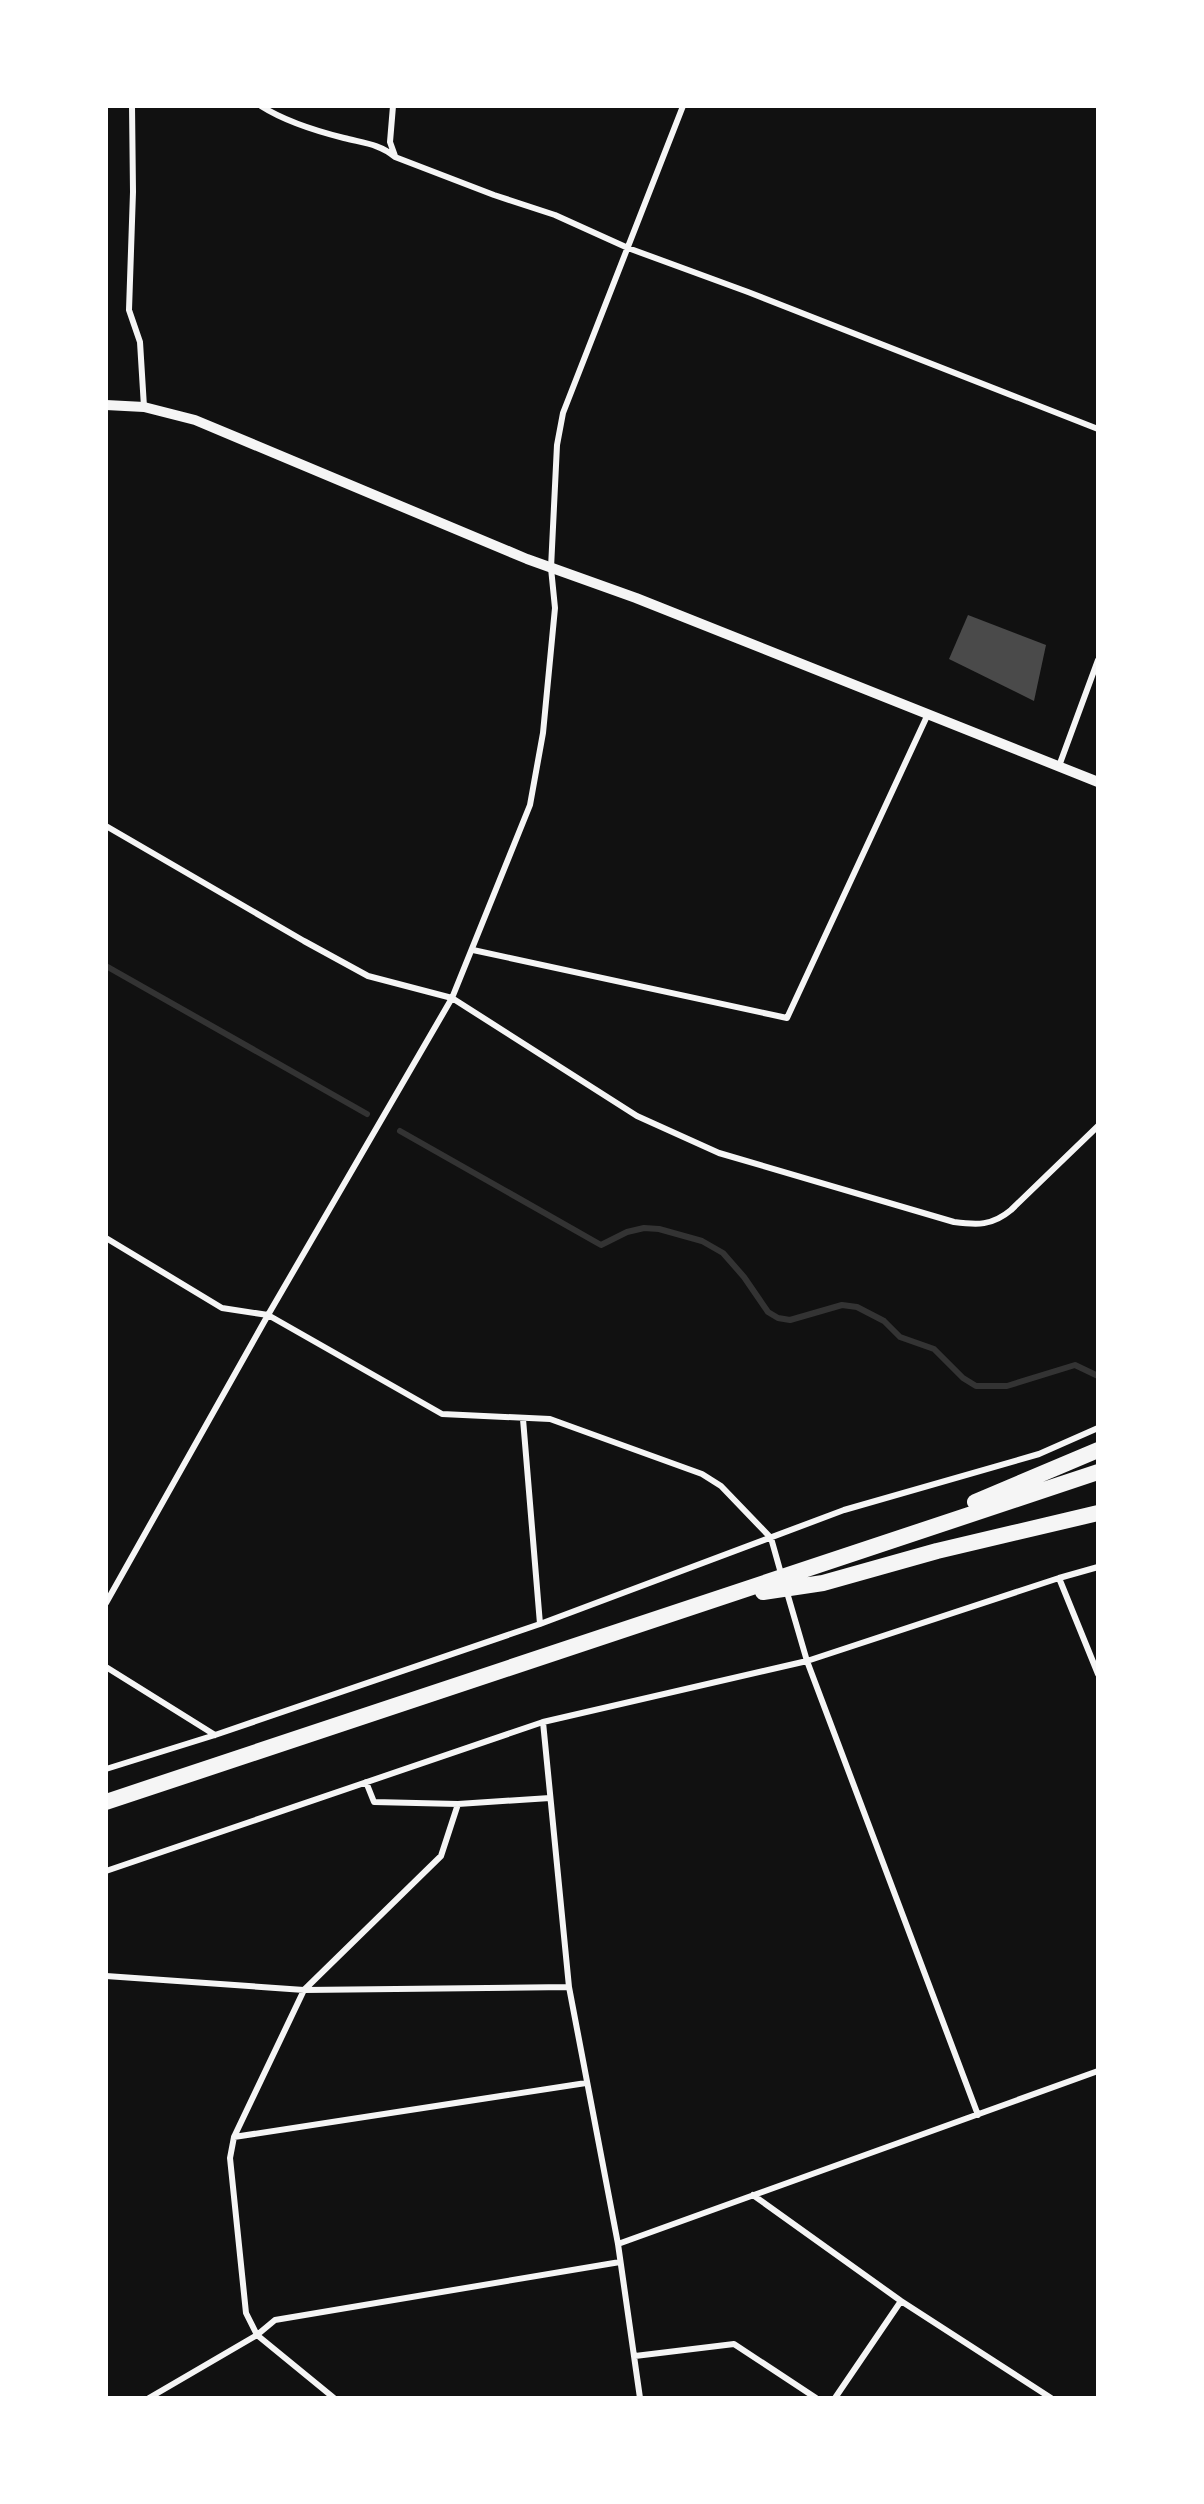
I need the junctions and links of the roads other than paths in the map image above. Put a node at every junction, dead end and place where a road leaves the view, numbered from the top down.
1 (132, 106) edge
2 (261, 106) edge
3 (393, 106) edge
4 (683, 106) edge
5 (395, 157) junction
6 (628, 248) junction
7 (106, 405) edge
8 (144, 407) junction
9 (1098, 429) edge
10 (551, 568) junction
11 (1098, 660) edge
12 (928, 714) junction
13 (1059, 766) junction
14 (1098, 782) edge
15 (106, 826) edge
16 (473, 950) junction
17 (452, 998) junction
18 (1098, 1126) edge
19 (106, 1238) edge
20 (268, 1315) junction
21 (523, 1419) junction
22 (1098, 1428) edge
23 (1098, 1450) edge
24 (1098, 1472) edge
25 (1098, 1513) edge
26 (771, 1538) junction
27 (870, 1548) junction
28 (1098, 1567) edge
29 (1059, 1578) junction
30 (723, 1598) junction
31 (106, 1603) edge
32 (540, 1624) junction
33 (807, 1661) junction
34 (106, 1667) edge
35 (1098, 1674) edge
36 (543, 1722) junction
37 (215, 1735) junction
38 (106, 1769) edge
39 (366, 1782) junction
40 (550, 1798) junction
41 (106, 1802) edge
42 (458, 1804) junction
43 (106, 1871) edge
44 (106, 1976) edge
45 (569, 1987) junction
46 (304, 1990) junction
47 (1098, 2071) edge
48 (586, 2083) junction
49 (978, 2115) junction
50 (234, 2137) junction
51 (753, 2195) junction
52 (618, 2244) junction
53 (620, 2262) junction
54 (901, 2301) junction
55 (257, 2335) junction
56 (635, 2356) junction
57 (149, 2397) edge
58 (334, 2397) edge
59 (640, 2397) edge
60 (816, 2397) edge
61 (835, 2397) edge
62 (1050, 2397) edge

1 - 8 street
2 - 5 street
3 - 5 street
4 - 6 street
5 - 6 street
6 - 9 street
6 - 10 street
7 - 8 street
8 - 10 street
10 - 12 street
10 - 16 street
11 - 13 street
12 - 13 street
12 - 16 street
13 - 14 street
15 - 17 street
16 - 17 street
17 - 18 street
17 - 20 street
19 - 20 street
20 - 21 street
20 - 31 street
21 - 26 street
21 - 32 street
22 - 26 street
23 - 27 highway
24 - 27 highway
25 - 30 highway
26 - 32 street
26 - 33 street
27 - 30 highway
28 - 29 street
29 - 33 street
29 - 35 street
30 - 41 highway
32 - 37 street
33 - 36 street
33 - 49 street
34 - 37 street
36 - 39 street
36 - 40 street
37 - 38 street
39 - 42 street
39 - 43 street
40 - 42 street
40 - 45 street
42 - 46 street
44 - 46 street
45 - 46 street
45 - 48 street
46 - 50 street
47 - 49 street
48 - 50 street
48 - 52 street
49 - 51 street
50 - 55 street
51 - 52 street
51 - 54 street
52 - 53 street
53 - 55 street
53 - 56 street
54 - 61 street
54 - 62 street
55 - 57 street
55 - 58 street
56 - 59 street
56 - 60 street

